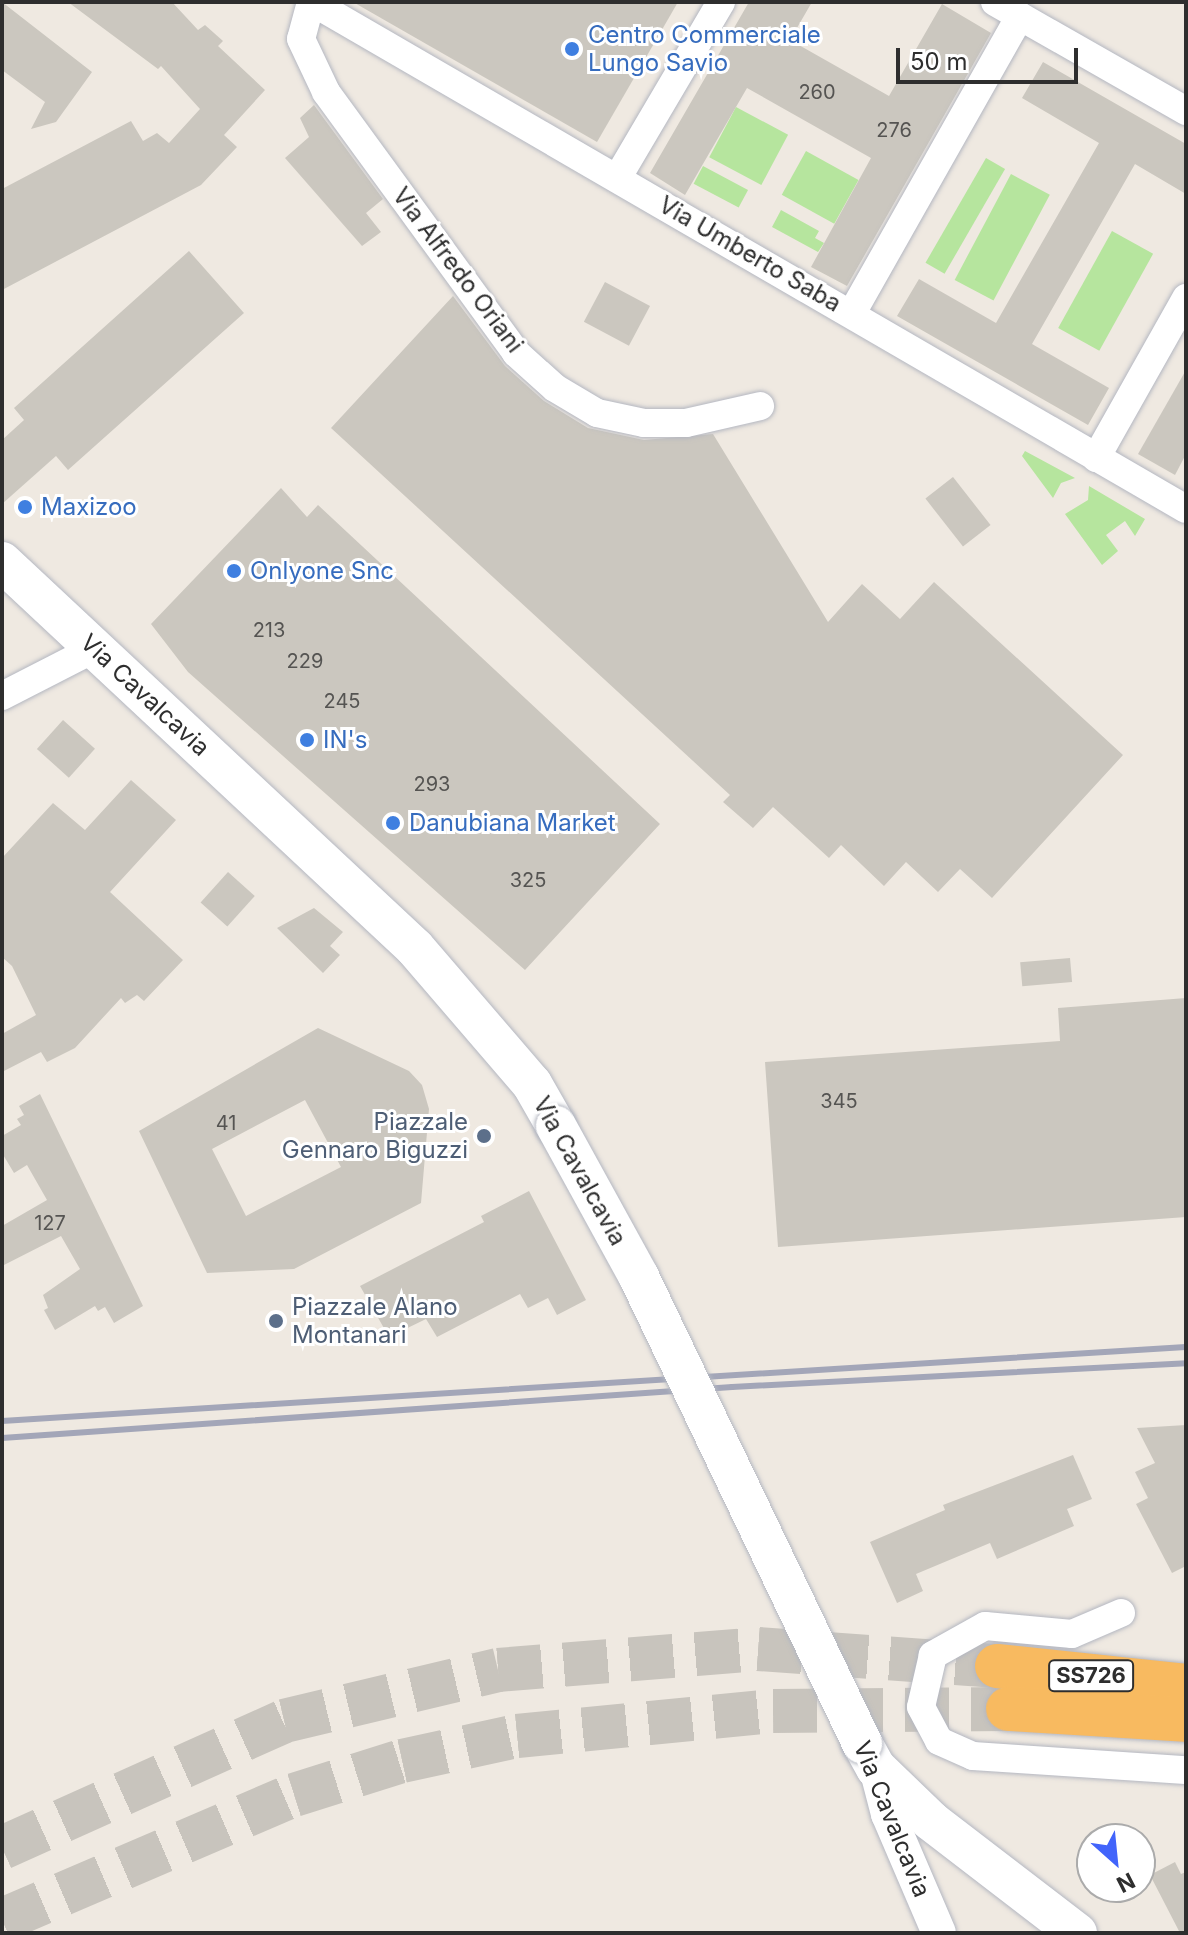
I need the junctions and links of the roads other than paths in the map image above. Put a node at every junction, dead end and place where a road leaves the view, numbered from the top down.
1 (312, 2) edge
2 (721, 2) edge
3 (995, 2) edge
4 (1020, 16) junction
5 (1186, 111) edge
6 (618, 177) junction
7 (1186, 298) edge
8 (852, 313) junction
9 (760, 406) dead end
10 (1096, 458) junction
11 (1186, 509) edge
12 (2, 562) edge
13 (94, 649) junction
14 (2, 696) edge
15 (1121, 1613) dead end
16 (997, 1666) tunnel mouth
17 (1186, 1673) edge
18 (1120, 1679) junction
19 (1186, 1686) edge
20 (1008, 1709) tunnel mouth
21 (1186, 1720) edge
22 (869, 1756) junction
23 (1186, 1770) edge
24 (939, 1933) edge
25 (1077, 1933) edge

1 - 6 street, Via Umberto Saba
1 - 9 street, Via Alfredo Oriani
2 - 6 street
3 - 4 street
4 - 5 street
4 - 8 street
6 - 8 street, Via Umberto Saba
7 - 10 street
8 - 10 street, Via Umberto Saba
10 - 11 street, Via Umberto Saba
12 - 13 main road, Via Cavalcavia
13 - 14 street
13 - 22 main road, Via Cavalcavia, bridge
15 - 23 street
16 - 18 highway, SS726
17 - 18 highway
18 - 19 highway, SS726
20 - 21 highway, SS726
22 - 24 street, Via Cavalcavia
22 - 25 main road

